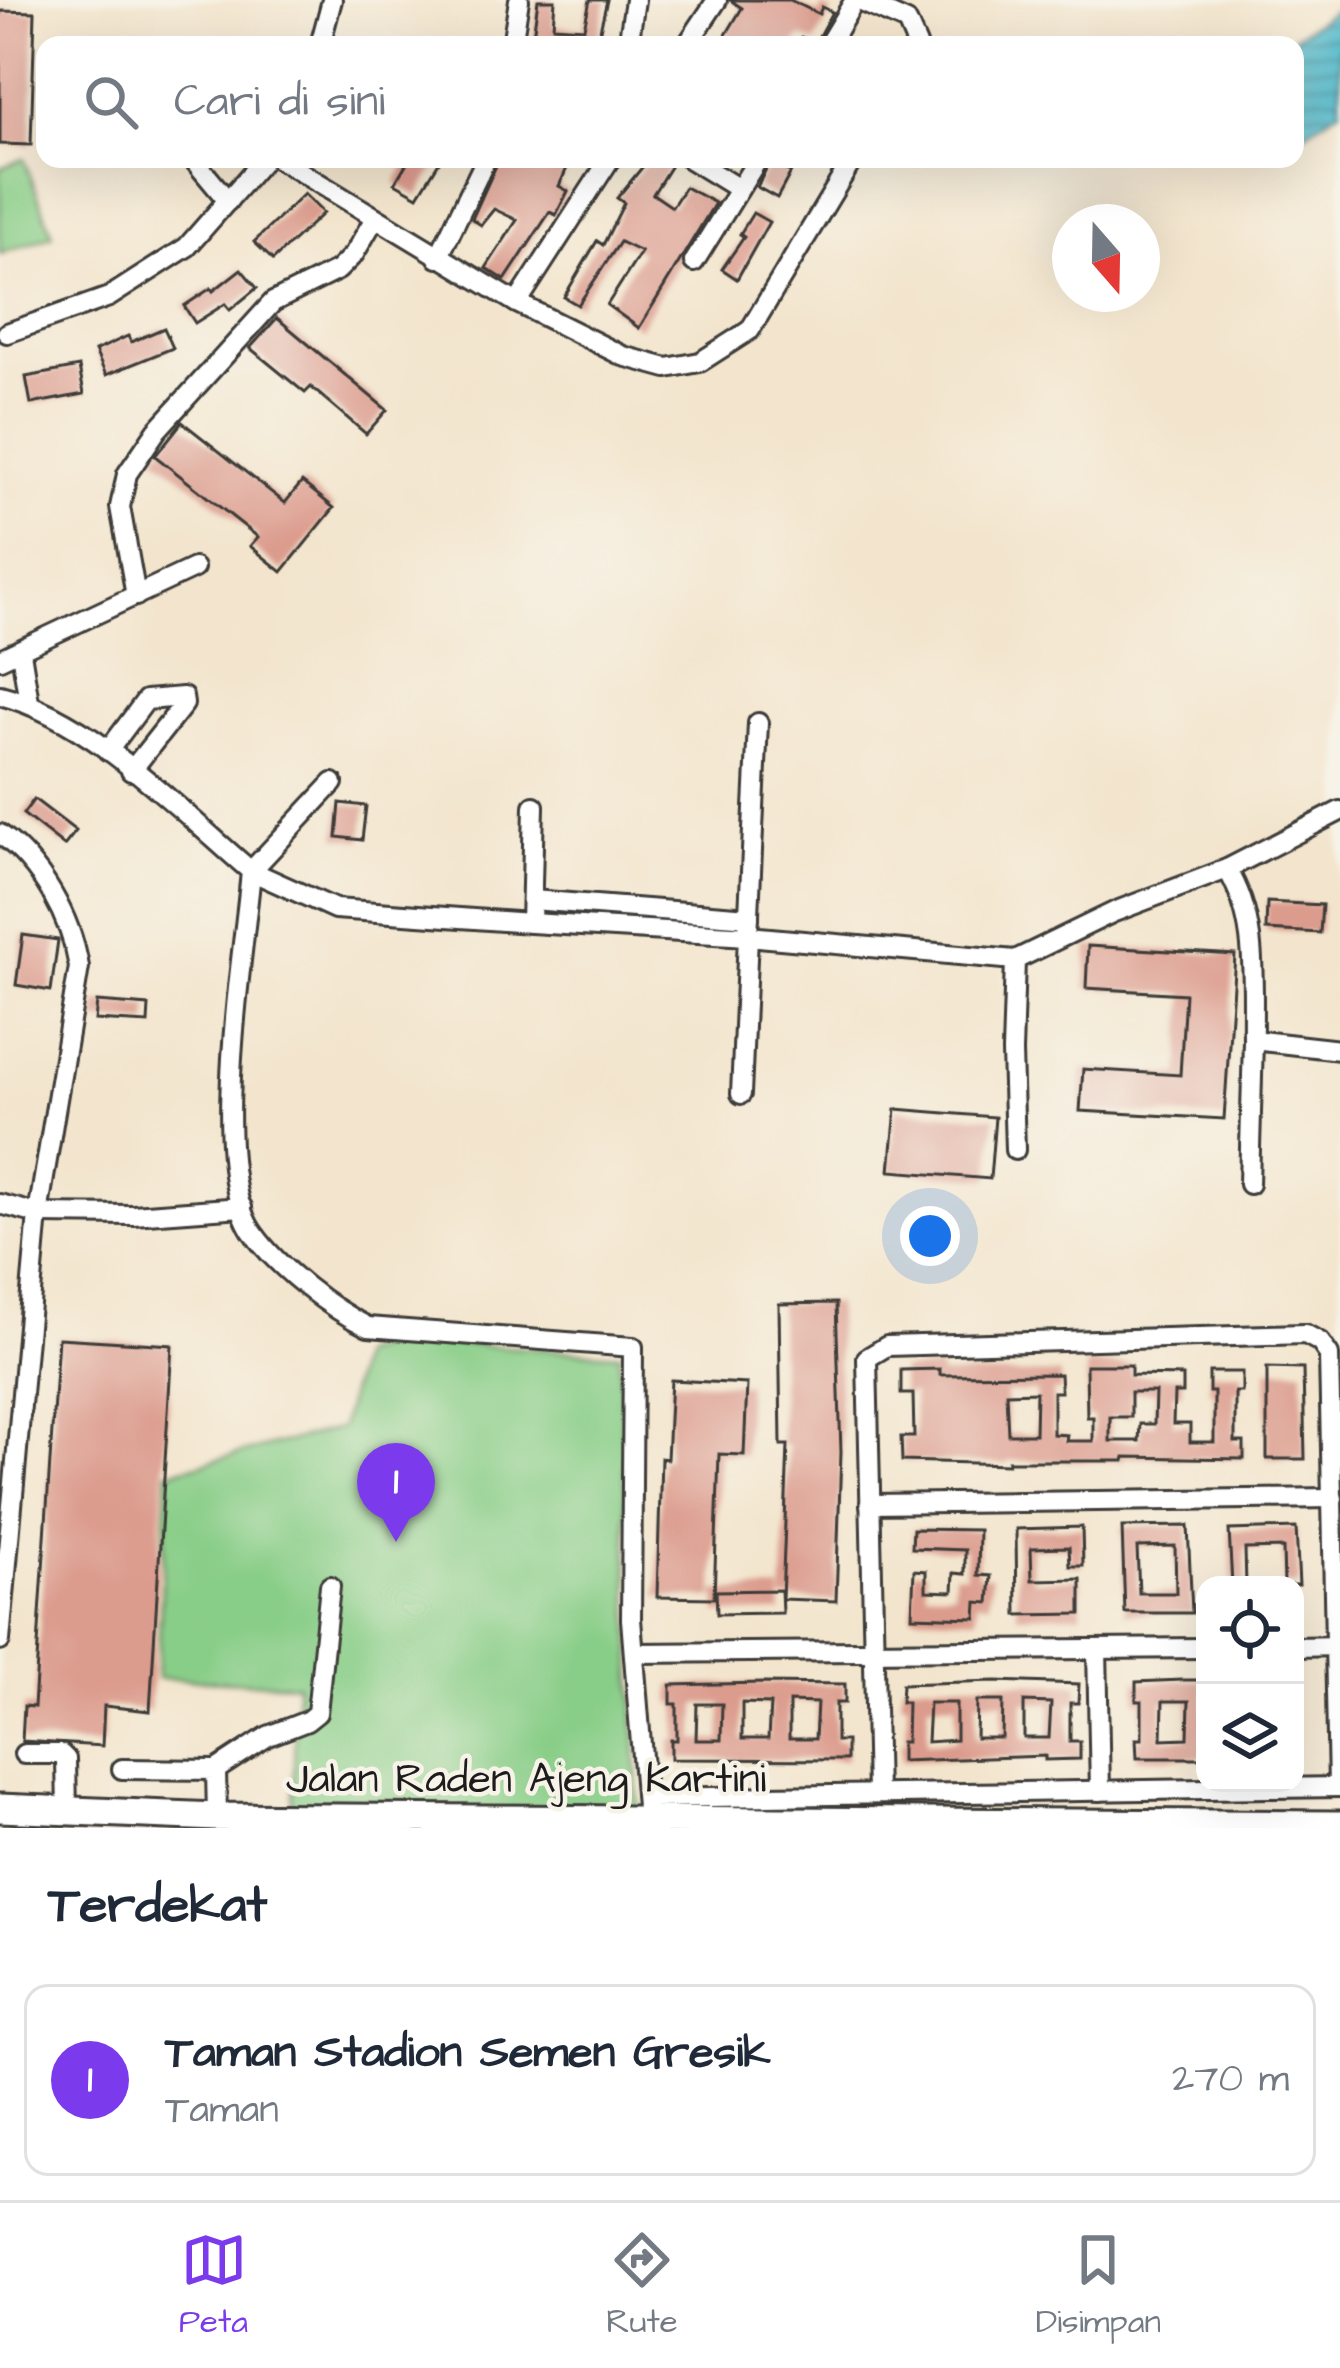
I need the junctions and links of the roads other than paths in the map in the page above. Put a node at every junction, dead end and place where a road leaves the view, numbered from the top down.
1 (332, 0) edge
2 (518, 0) edge
3 (635, 0) edge
4 (717, 0) edge
5 (856, 0) edge
6 (322, 36) edge
7 (513, 36) edge
8 (629, 36) edge
9 (693, 36) edge
10 (834, 36) edge
11 (913, 36) edge
12 (200, 168) edge
13 (256, 168) edge
14 (294, 168) edge
15 (482, 168) edge
16 (597, 168) edge
17 (604, 168) edge
18 (705, 168) edge
19 (752, 168) edge
20 (848, 168) edge
21 (592, 184) junction
22 (739, 189) junction
23 (228, 201) junction
24 (375, 218) junction
25 (438, 258) junction
26 (694, 262) dead end
27 (517, 304) junction
28 (7, 333) dead end
29 (194, 568) dead end
30 (136, 596) junction
31 (21, 652) junction
32 (0, 659) edge
33 (0, 695) edge
34 (29, 702) junction
35 (758, 723) dead end
36 (108, 751) junction
37 (131, 770) junction
38 (333, 783) dead end
39 (534, 806) dead end
40 (1340, 811) edge
41 (0, 834) edge
42 (1227, 869) junction
43 (251, 871) junction
44 (532, 900) junction
45 (531, 922) junction
46 (748, 927) junction
47 (1015, 960) junction
48 (1253, 1040) junction
49 (1340, 1050) edge
50 (741, 1094) dead end
51 (1015, 1150) dead end
52 (1249, 1184) dead end
53 (0, 1204) edge
54 (242, 1207) junction
55 (38, 1214) junction
56 (1333, 1498) junction
57 (870, 1504) junction
58 (330, 1586) dead end
59 (0, 1641) edge
60 (1339, 1646) edge
61 (1304, 1647) edge
62 (1097, 1648) junction
63 (1196, 1648) edge
64 (875, 1651) junction
65 (634, 1653) junction
66 (24, 1754) dead end
67 (122, 1768) dead end
68 (216, 1771) junction
69 (1339, 1787) edge
70 (1100, 1791) junction
71 (877, 1794) junction
72 (0, 1808) edge
73 (646, 1808) junction
74 (67, 1812) junction
75 (218, 1817) junction
76 (1340, 1825) edge

1 - 6 street
2 - 7 street
3 - 8 street
4 - 9 street
5 - 10 street
5 - 11 street
12 - 23 street
13 - 23 street
14 - 24 street
15 - 25 street
16 - 21 street
17 - 21 street
18 - 22 street
19 - 22 street
20 - 27 street
21 - 27 street
22 - 26 street
23 - 28 street
24 - 25 street
24 - 30 street
25 - 27 street
29 - 30 street
30 - 31 street
31 - 32 street
31 - 34 street
33 - 34 street
34 - 36 street
35 - 46 street
36 - 37 street
36 - 37 street
37 - 43 street
38 - 43 street
39 - 44 street
40 - 42 street
41 - 55 street
42 - 47 street
42 - 48 street
43 - 45 street
43 - 54 street
44 - 45 street
44 - 46 street
45 - 46 street
46 - 47 street
46 - 50 street
47 - 51 street
48 - 49 street
48 - 52 street
53 - 55 street
54 - 55 street
54 - 65 street
55 - 59 street
56 - 57 street
56 - 57 street
56 - 60 street
57 - 64 street
58 - 68 street
60 - 61 street
60 - 69 street
62 - 63 street
62 - 64 street
62 - 70 street
64 - 65 street
64 - 71 street
65 - 73 street
66 - 74 street
67 - 68 street
68 - 75 street
69 - 70 street
70 - 71 street
71 - 73 street
72 - 74 highway, Jalan Raden Ajeng Kartini
73 - 75 highway, Jalan Raden Ajeng Kartini
73 - 76 highway, Jalan Raden Ajeng Kartini
74 - 75 highway, Jalan Raden Ajeng Kartini

